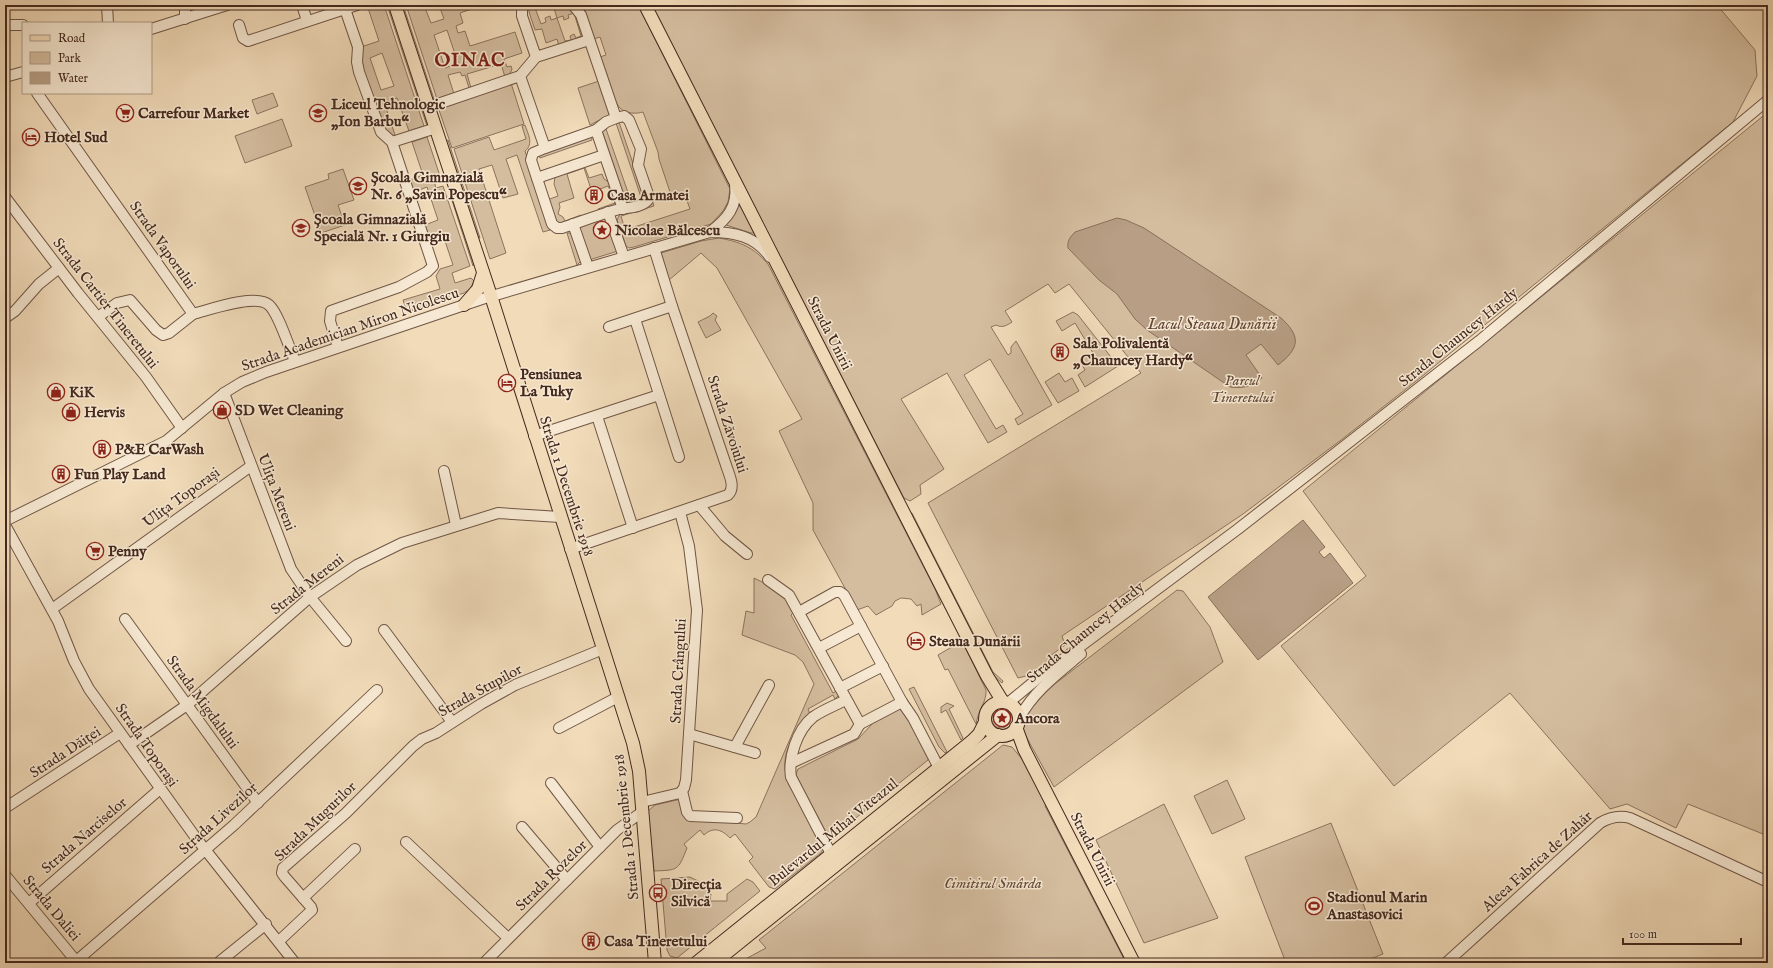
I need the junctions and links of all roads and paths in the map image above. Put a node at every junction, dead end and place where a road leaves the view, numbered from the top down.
1 (107, 5) edge
2 (185, 5) edge
3 (227, 5) edge
4 (302, 5) edge
5 (357, 5) edge
6 (395, 5) edge
7 (524, 5) edge
8 (572, 5) edge
9 (645, 5) edge
10 (345, 9) junction
11 (185, 18) junction
12 (308, 21) junction
13 (108, 22) edge
14 (5, 25) edge
15 (22, 25) edge
16 (239, 26) dead end
17 (152, 29) edge
18 (589, 40) junction
19 (536, 57) junction
20 (22, 72) edge
21 (520, 76) junction
22 (5, 78) edge
23 (39, 94) edge
24 (1768, 100) edge
25 (429, 107) junction
26 (616, 118) junction
27 (436, 128) junction
28 (596, 130) junction
29 (392, 142) junction
30 (545, 148) junction
31 (604, 155) junction
32 (537, 178) junction
33 (735, 183) junction
34 (5, 197) edge
35 (623, 209) junction
36 (608, 212) junction
37 (574, 224) junction
38 (710, 232) junction
39 (654, 248) junction
40 (624, 257) junction
41 (777, 266) junction
42 (588, 267) junction
43 (59, 268) junction
44 (483, 273) junction
45 (491, 296) junction
46 (464, 304) junction
47 (672, 306) junction
48 (193, 314) junction
49 (5, 318) edge
50 (98, 318) junction
51 (635, 319) junction
52 (609, 327) dead end
53 (338, 347) junction
54 (295, 361) junction
55 (224, 393) junction
56 (659, 395) junction
57 (597, 416) junction
58 (182, 428) junction
59 (534, 436) junction
60 (679, 457) dead end
61 (251, 466) junction
62 (444, 471) dead end
63 (699, 505) junction
64 (680, 512) junction
65 (560, 517) junction
66 (5, 521) edge
67 (5, 525) edge
68 (456, 525) junction
69 (633, 528) junction
70 (570, 549) junction
71 (746, 554) dead end
72 (768, 580) dead end
73 (1160, 588) junction
74 (310, 597) junction
75 (52, 609) junction
76 (799, 612) junction
77 (125, 619) dead end
78 (861, 626) junction
79 (384, 630) dead end
80 (346, 640) dead end
81 (819, 648) junction
82 (603, 650) junction
83 (883, 666) junction
84 (769, 685) dead end
85 (840, 688) junction
86 (377, 690) dead end
87 (618, 697) junction
88 (846, 700) junction
89 (902, 702) junction
90 (1001, 703) junction
91 (187, 705) junction
92 (452, 722) junction
93 (985, 722) junction
94 (860, 724) junction
95 (1017, 724) junction
96 (559, 728) dead end
97 (120, 734) junction
98 (689, 734) junction
99 (1000, 735) junction
100 (418, 741) joint
101 (129, 745) junction
102 (735, 746) junction
103 (1024, 750) junction
104 (755, 753) dead end
105 (791, 763) junction
106 (939, 768) junction
107 (551, 783) dead end
108 (160, 789) junction
109 (682, 791) junction
110 (258, 803) junction
111 (642, 807) junction
112 (5, 808) edge
113 (737, 818) dead end
114 (522, 827) dead end
115 (406, 842) dead end
116 (600, 847) junction
117 (355, 849) dead end
118 (205, 850) junction
119 (831, 854) junction
120 (5, 875) edge
121 (567, 880) junction
122 (1768, 882) edge
123 (303, 898) junction
124 (29, 903) junction
125 (266, 924) junction
126 (508, 938) junction
127 (279, 941) junction
128 (75, 962) edge
129 (656, 962) edge
130 (218, 963) edge
131 (295, 963) edge
132 (484, 963) edge
133 (696, 963) edge
134 (714, 963) edge
135 (1134, 963) edge
136 (1446, 963) edge

1 - 13 street
2 - 11 street
3 - 11 street
4 - 12 street
5 - 10 street
6 - 25 main road, Strada 1 Decembrie 1918
7 - 19 street
8 - 18 street
9 - 33 main road, Strada Unirii
10 - 12 street
10 - 29 street
11 - 17 street
12 - 16 street
14 - 15 street
18 - 19 street
18 - 26 street
19 - 21 street
20 - 22 street
21 - 25 street
21 - 30 street
23 - 48 street, Strada Vaporului
24 - 73 street, Strada Chauncey Hardy
25 - 27 main road, Strada 1 Decembrie 1918
26 - 28 street
26 - 35 street
27 - 29 street
27 - 44 main road, Strada 1 Decembrie 1918
28 - 30 street
28 - 31 street
29 - 53 street
30 - 32 street
31 - 32 street
31 - 35 street
32 - 37 street
33 - 38 street, Strada Academician Miron Nicolescu
33 - 41 main road, Strada Unirii
34 - 43 street, Strada Cartier Tineretului
35 - 36 street
36 - 37 street
36 - 40 street
37 - 42 street
38 - 39 street, Strada Academician Miron Nicolescu
38 - 41 street, Strada Academician Miron Nicolescu
39 - 40 street, Strada Academician Miron Nicolescu
39 - 47 street, Strada Zăvoiului
40 - 42 street, Strada Academician Miron Nicolescu
41 - 90 main road, Strada Unirii
42 - 45 street, Strada Academician Miron Nicolescu
43 - 49 street
43 - 50 street, Strada Cartier Tineretului
44 - 45 main road, Strada 1 Decembrie 1918
44 - 46 main road
45 - 46 street, Strada Academician Miron Nicolescu
45 - 59 main road, Strada 1 Decembrie 1918
46 - 53 street, Strada Academician Miron Nicolescu
47 - 51 street
47 - 63 street, Strada Zăvoiului
48 - 50 street
48 - 54 street
50 - 58 street, Strada Cartier Tineretului
51 - 52 street
51 - 56 street
53 - 54 street, Strada Academician Miron Nicolescu
54 - 55 street, Strada Academician Miron Nicolescu
55 - 58 street, Strada Academician Miron Nicolescu
55 - 61 street, Ulița Mereni
56 - 57 street
56 - 60 street
57 - 59 street
57 - 69 street
58 - 66 street, Strada Academician Miron Nicolescu
59 - 65 main road, Strada 1 Decembrie 1918
61 - 74 street, Ulița Mereni
61 - 75 street, Ulița Toporași
62 - 68 street
63 - 64 street, Strada Zăvoiului
63 - 71 street
64 - 69 street, Strada Zăvoiului
64 - 98 street, Strada Crângului
65 - 68 street, Strada Mereni
65 - 70 main road, Strada 1 Decembrie 1918
67 - 75 street, Strada Toporași
68 - 74 street, Strada Mereni
69 - 70 street, Strada Zăvoiului
70 - 82 main road, Strada 1 Decembrie 1918
72 - 76 street
73 - 90 street, Strada Chauncey Hardy
73 - 95 street, Strada Chauncey Hardy
74 - 80 street, Ulița Mereni
74 - 91 street, Strada Mereni
75 - 97 street, Strada Toporași
76 - 78 street
76 - 81 street
77 - 91 street, Strada Migdalului
78 - 81 street
78 - 83 street
79 - 92 street
81 - 85 street
82 - 87 main road, Strada 1 Decembrie 1918
82 - 92 street, Strada Stupilor
83 - 85 street
83 - 89 street
84 - 102 street
85 - 88 street
86 - 110 street, Strada Livezilor
87 - 96 street
87 - 111 main road, Strada 1 Decembrie 1918
88 - 94 street
88 - 105 street
89 - 94 street
89 - 106 street
90 - 93 main road
90 - 95 main road
91 - 101 street, Strada Mereni
91 - 110 street, Strada Migdalului
92 - 100 street, Strada Stupilor
93 - 99 main road
93 - 106 main road, Bulevardul Mihai Viteazul
94 - 105 street
95 - 99 main road
95 - 103 main road, Strada Unirii
97 - 101 street, Strada Toporași
97 - 112 street, Strada Dăiței
98 - 102 street
98 - 109 street, Strada Crângului
99 - 103 main road, Strada Unirii
99 - 134 main road, Bulevardul Mihai Viteazul
100 - 123 street, Strada Mugurilor
101 - 108 street, Strada Toporași
102 - 104 street
103 - 135 main road, Strada Unirii
105 - 119 street
106 - 119 main road, Bulevardul Mihai Viteazul
107 - 116 street
108 - 118 street, Strada Toporași
108 - 124 street, Strada Narciselor
109 - 111 street
109 - 113 street
110 - 118 street, Strada Livezilor
111 - 116 street, Strada Rozelor
111 - 129 main road, Strada 1 Decembrie 1918
114 - 121 street
115 - 126 street
116 - 121 street, Strada Rozelor
117 - 123 street
118 - 125 street, Strada Toporași
118 - 128 street, Strada Livezilor
119 - 133 main road, Bulevardul Mihai Viteazul
120 - 124 street, Strada Daliei
121 - 126 street, Strada Rozelor
122 - 136 street, Aleea Fabrica de Zahăr
123 - 127 street, Strada Mugurilor
124 - 128 street, Strada Daliei
125 - 127 street, Strada Toporași
125 - 130 street
126 - 132 street, Strada Rozelor
127 - 131 street, Strada Toporași

